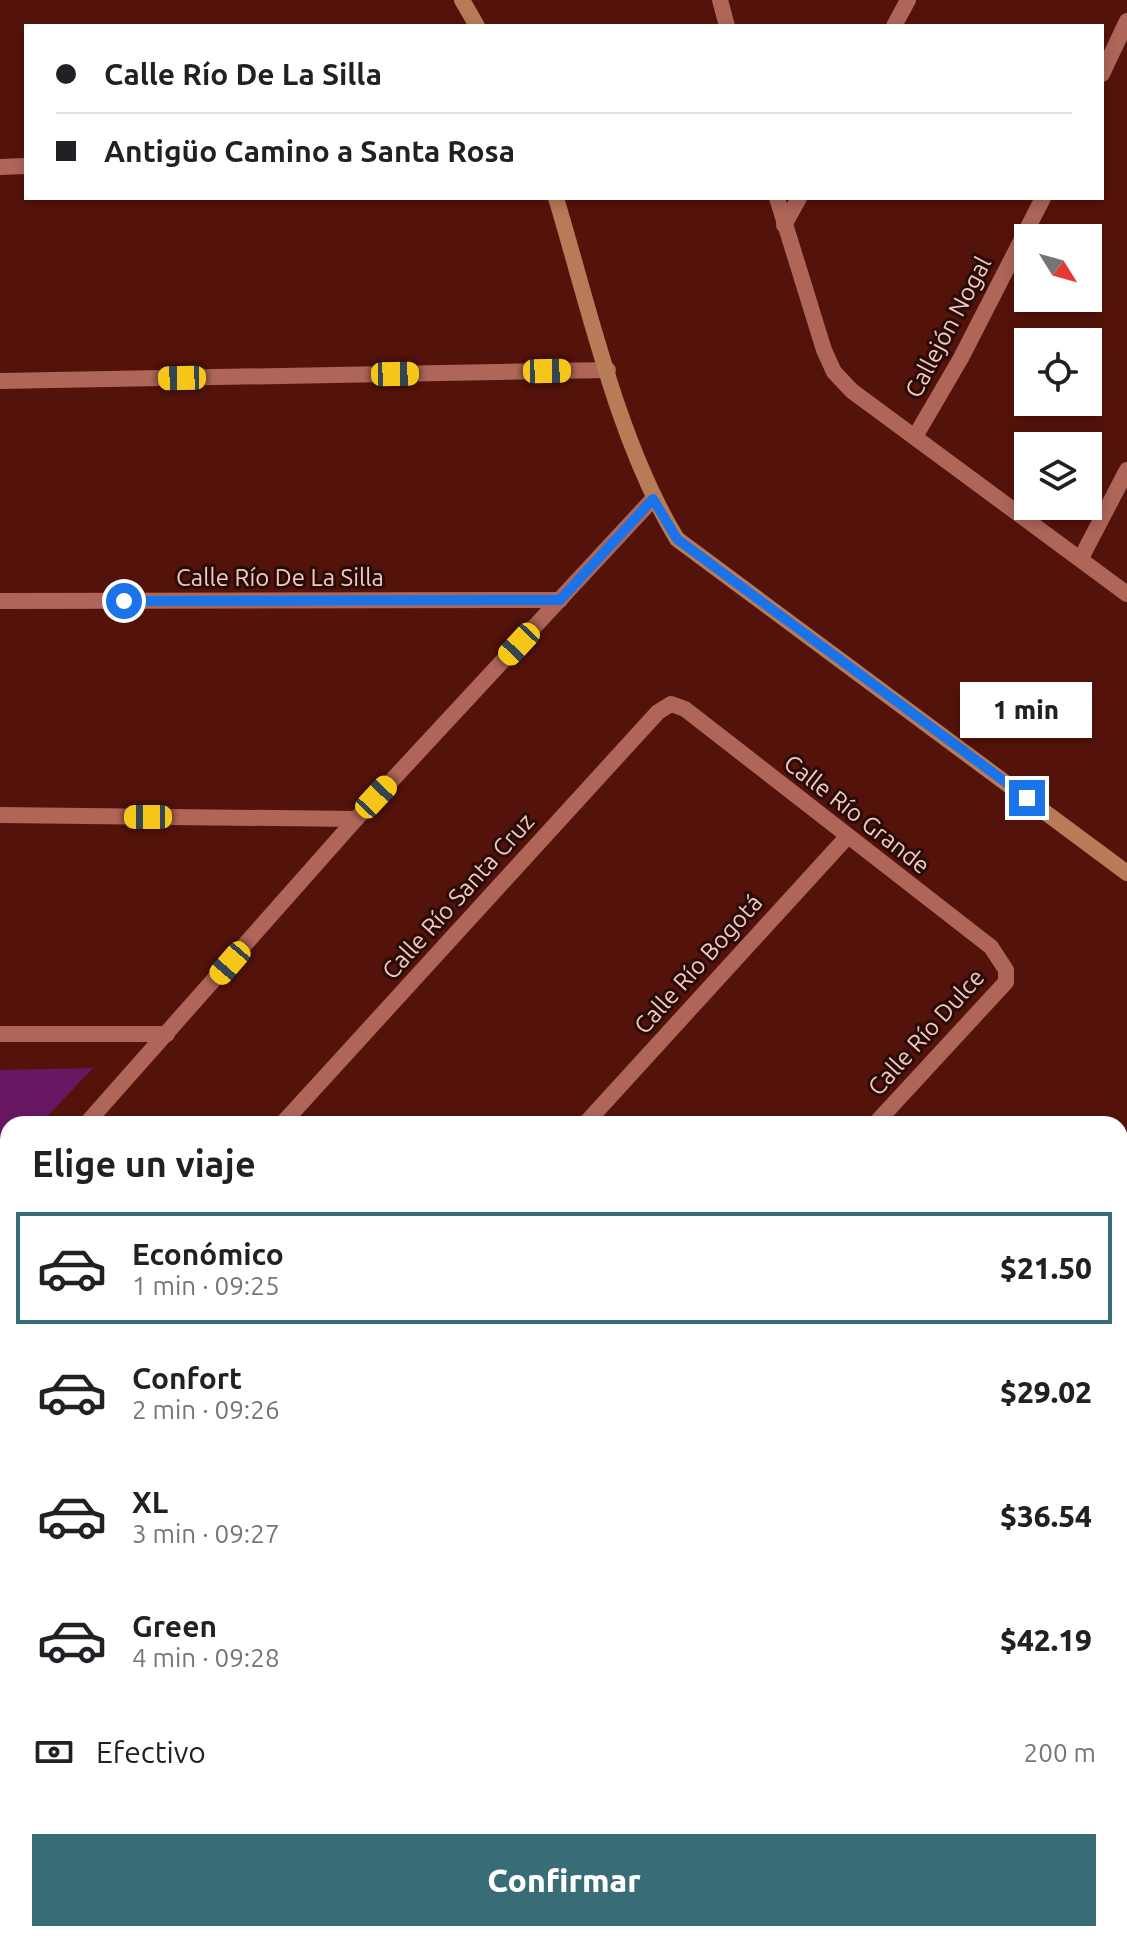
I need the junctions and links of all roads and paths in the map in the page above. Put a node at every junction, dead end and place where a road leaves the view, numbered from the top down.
1 (462, 0) edge
2 (720, 0) edge
3 (908, 0) edge
4 (1127, 21) edge
5 (476, 24) edge
6 (726, 24) edge
7 (895, 24) edge
8 (1104, 70) edge
9 (24, 166) edge
10 (0, 167) edge
11 (557, 200) edge
12 (778, 200) edge
13 (798, 200) edge
14 (1042, 200) edge
15 (784, 225) junction
16 (608, 370) junction
17 (0, 381) edge
18 (916, 435) junction
19 (1127, 470) edge
20 (653, 499) junction
21 (1081, 558) junction
22 (1127, 594) edge
23 (560, 600) junction
24 (0, 601) edge
25 (671, 704) joint
26 (0, 815) edge
27 (356, 819) junction
28 (847, 837) junction
29 (1127, 873) edge
30 (1006, 970) joint
31 (0, 1034) edge
32 (167, 1034) junction
33 (93, 1116) edge
34 (289, 1116) edge
35 (592, 1116) edge
36 (882, 1116) edge

1 - 5 street
2 - 6 street
3 - 7 street
4 - 8 street
9 - 10 street
11 - 16 street
12 - 15 street
13 - 15 street
14 - 18 street, Callejón Nogal
15 - 18 street
16 - 17 street
16 - 20 street
18 - 21 street
19 - 21 street
20 - 23 street
20 - 29 street
21 - 22 street
23 - 24 street, Calle Río De La Silla
23 - 27 street
25 - 28 street, Calle Río Grande
25 - 34 street, Calle Río Santa Cruz
26 - 27 street
27 - 32 street
28 - 30 street, Calle Río Grande
28 - 35 street, Calle Río Bogotá
30 - 36 street, Calle Río Dulce
31 - 32 street
32 - 33 street

